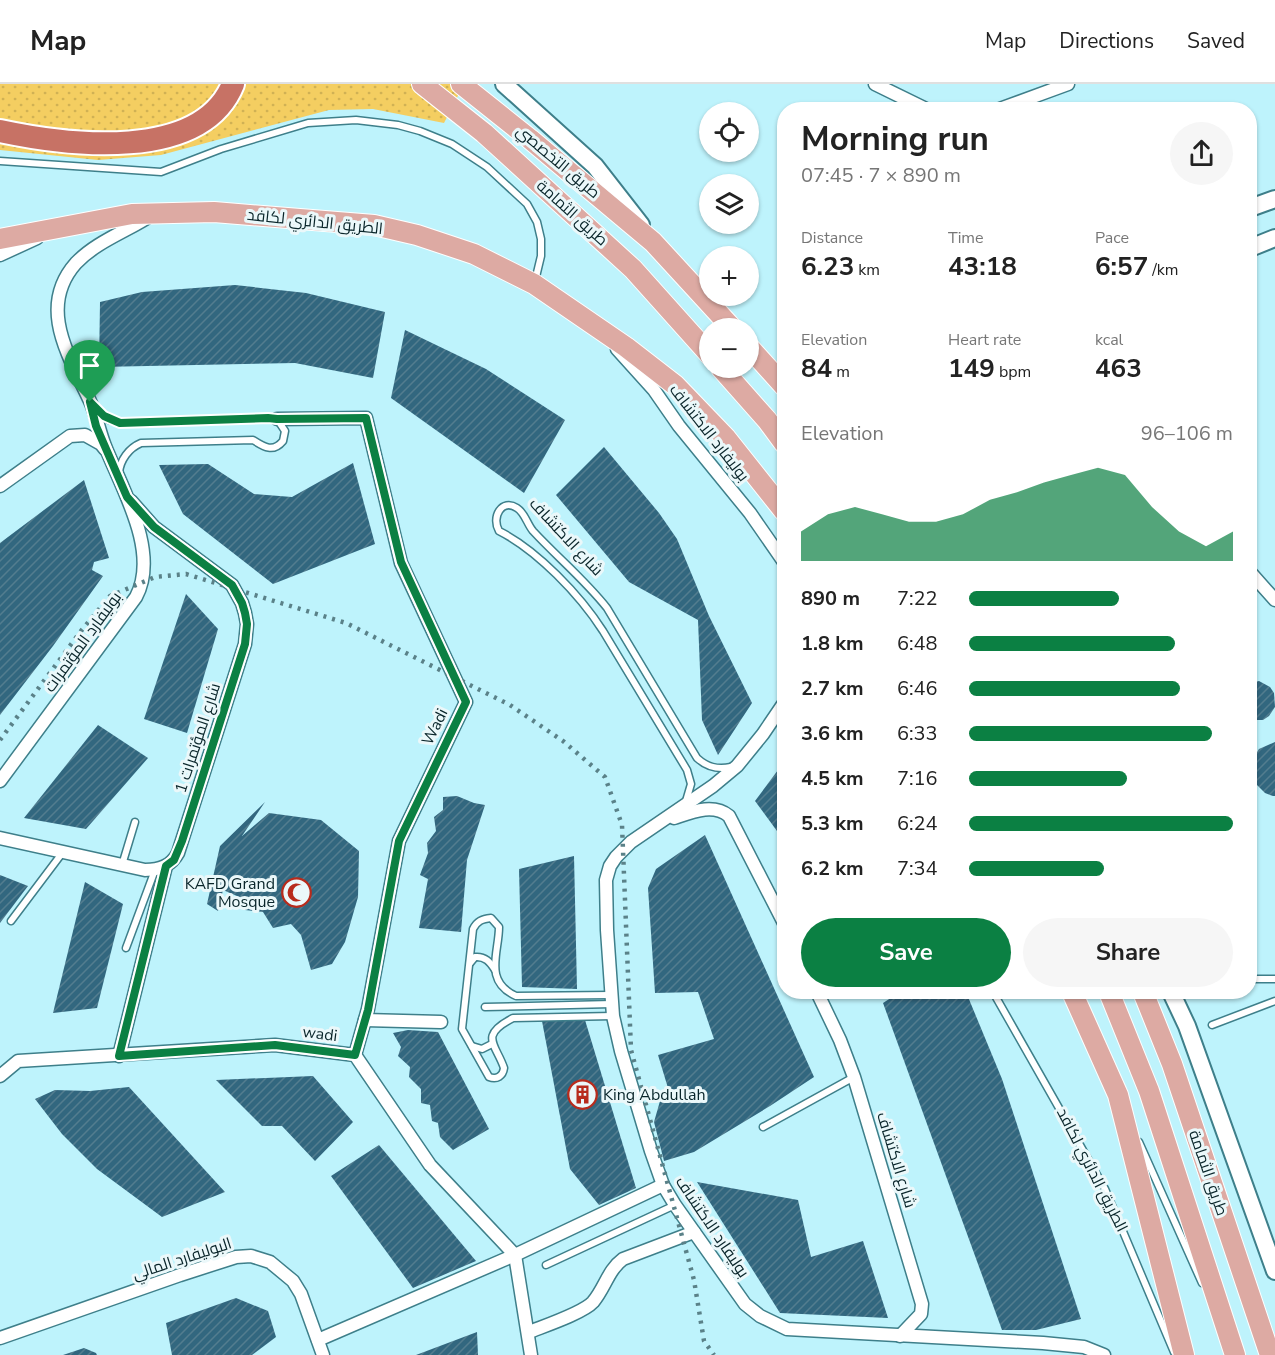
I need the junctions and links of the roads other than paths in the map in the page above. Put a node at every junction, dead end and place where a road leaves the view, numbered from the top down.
1 (233, 84) edge
2 (422, 84) edge
3 (461, 84) edge
4 (875, 84) edge
5 (1068, 84) edge
6 (508, 87) edge
7 (912, 102) edge
8 (1019, 102) edge
9 (0, 131) edge
10 (0, 161) edge
11 (1275, 199) edge
12 (1257, 205) edge
13 (156, 212) junction
14 (63, 227) junction
15 (1275, 238) edge
16 (0, 239) edge
17 (654, 242) junction
18 (1257, 245) edge
19 (0, 255) edge
20 (534, 284) junction
21 (723, 318) edge
22 (600, 330) junction
23 (699, 343) edge
24 (759, 358) edge
25 (730, 378) edge
26 (777, 378) edge
27 (90, 402) junction
28 (277, 419) junction
29 (777, 434) edge
30 (107, 452) junction
31 (119, 477) junction
32 (0, 486) edge
33 (127, 497) junction
34 (777, 502) edge
35 (777, 552) edge
36 (1257, 580) edge
37 (1275, 600) edge
38 (777, 713) edge
39 (738, 766) junction
40 (0, 781) edge
41 (684, 805) junction
42 (135, 822) dead end
43 (662, 822) junction
44 (0, 838) edge
45 (64, 852) junction
46 (122, 865) junction
47 (160, 868) junction
48 (777, 909) edge
49 (11, 921) dead end
50 (126, 948) dead end
51 (470, 963) junction
52 (496, 970) junction
53 (1257, 979) edge
54 (1275, 979) edge
55 (820, 999) edge
56 (997, 999) edge
57 (1075, 999) edge
58 (1112, 999) edge
59 (1146, 999) edge
60 (1174, 999) edge
61 (1275, 1001) edge
62 (612, 1005) junction
63 (485, 1007) dead end
64 (365, 1020) junction
65 (441, 1022) dead end
66 (1212, 1025) dead end
67 (492, 1044) junction
68 (472, 1046) junction
69 (355, 1055) junction
70 (119, 1056) junction
71 (0, 1076) edge
72 (854, 1077) junction
73 (1118, 1095) junction
74 (763, 1127) dead end
75 (663, 1185) junction
76 (675, 1205) junction
77 (694, 1232) junction
78 (515, 1255) junction
79 (546, 1265) dead end
80 (1275, 1271) edge
81 (529, 1332) junction
82 (900, 1336) junction
83 (0, 1338) edge
84 (318, 1340) junction
85 (323, 1355) edge
86 (531, 1355) edge
87 (1104, 1355) edge
88 (1175, 1355) edge
89 (1184, 1355) edge
90 (1234, 1355) edge
91 (1270, 1355) edge

1 - 9 highway
2 - 23 main road, طريق الثمامة
3 - 17 main road, طريق التخصصي
4 - 7 street
5 - 8 street
6 - 17 main road
10 - 20 lane
11 - 12 main road
13 - 14 main road, الطريق الدائري لكافد
13 - 20 main road, الطريق الدائري لكافد
13 - 27 street, بوليفارد المؤتمرات
14 - 16 main road, الطريق الدائري لكافد
14 - 19 street
15 - 18 main road
17 - 21 main road
20 - 22 main road, الطريق الدائري لكافد
22 - 34 main road, الطريق الدائري لكافد
22 - 35 street, بوليفارد الاكتشاف
24 - 26 main road
25 - 29 main road
27 - 28 lane
27 - 30 street, بوليفارد المؤتمرات
28 - 31 lane
28 - 64 street, Wadi
30 - 31 street, بوليفارد المؤتمرات
30 - 32 street
31 - 33 street, بوليفارد المؤتمرات
33 - 40 street, بوليفارد المؤتمرات
33 - 47 street, شارع المؤتمرات 1
36 - 37 street
38 - 39 street, بوليفارد الاكتشاف
39 - 41 street, بوليفارد الاكتشاف
39 - 41 lane, شارع الاكتشاف
41 - 43 street, بوليفارد الاكتشاف
42 - 46 lane
43 - 48 street
43 - 62 street, بوليفارد الاكتشاف
44 - 45 street
45 - 46 street
45 - 49 lane
46 - 47 street
47 - 50 lane
47 - 70 street, شارع المؤتمرات 1
51 - 52 lane
51 - 52 lane
51 - 68 lane
52 - 62 lane
53 - 54 lane
55 - 72 street, شارع الاكتشاف
56 - 88 lane, الطريق الدائري لكافد
57 - 73 main road, الطريق الدائري لكافد
58 - 90 main road, طريق الثمامة
59 - 91 main road, طريق الثمامة
60 - 80 main road, طريق الثمامة
61 - 66 lane
62 - 63 lane
62 - 67 lane
62 - 75 street, بوليفارد الاكتشاف
64 - 65 street
64 - 69 street, Wadi
67 - 68 lane
67 - 68 lane
69 - 70 street, wadi
69 - 78 street, wadi
70 - 71 street, wadi
72 - 74 lane
72 - 82 street, شارع الاكتشاف
73 - 89 main road, الطريق الدائري لكافد
73 - 90 lane
75 - 76 street, بوليفارد الاكتشاف
75 - 78 street
76 - 77 street, بوليفارد الاكتشاف
76 - 79 lane
77 - 81 street
77 - 82 street, بوليفارد الاكتشاف
78 - 81 street
78 - 84 street
81 - 86 street
82 - 87 street, بوليفارد الاكتشاف
83 - 84 street, البوليفارد المالي
84 - 85 street, البوليفارد المالي

